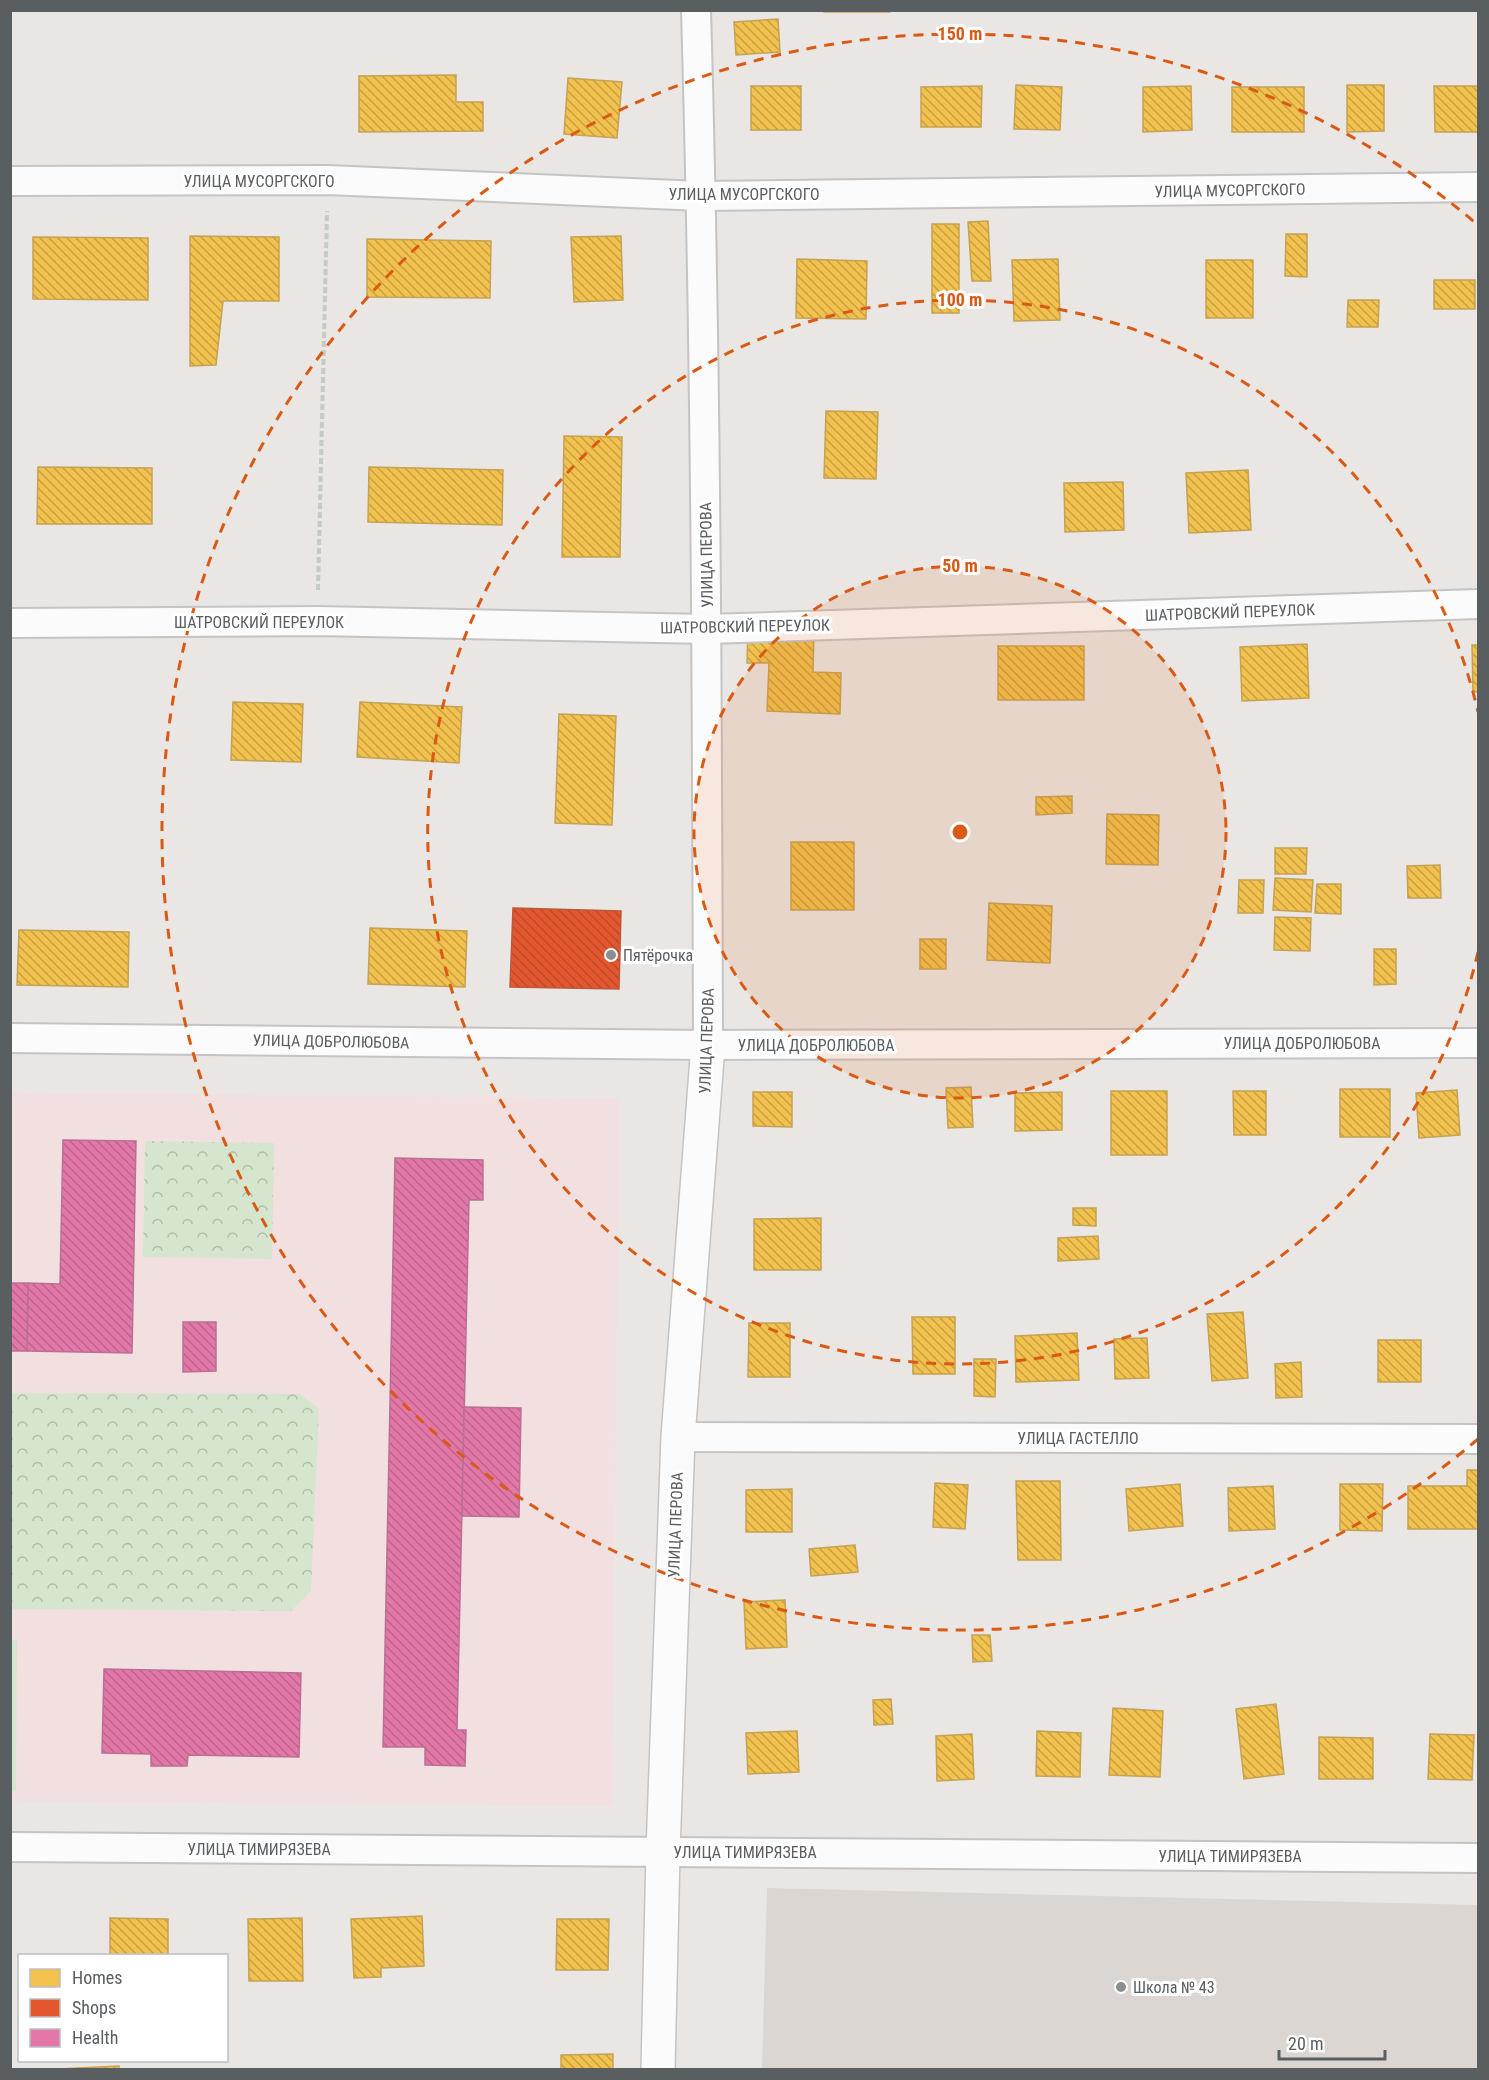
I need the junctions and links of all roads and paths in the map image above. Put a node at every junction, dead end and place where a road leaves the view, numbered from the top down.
1 (696, 10) edge
2 (327, 180) junction
3 (10, 181) edge
4 (1479, 187) edge
5 (701, 196) junction
6 (1479, 604) edge
7 (318, 621) junction
8 (10, 623) edge
9 (707, 629) junction
10 (10, 1038) edge
11 (1479, 1043) edge
12 (708, 1045) junction
13 (678, 1437) junction
14 (1479, 1438) edge
15 (10, 1847) edge
16 (663, 1852) junction
17 (1479, 1858) edge
18 (658, 2070) edge

1 - 5 street, УЛИЦА ПЕРОВА
2 - 3 street, УЛИЦА МУСОРГСКОГО
2 - 5 street, УЛИЦА МУСОРГСКОГО
2 - 7 path
4 - 5 street, УЛИЦА МУСОРГСКОГО
5 - 9 street, УЛИЦА ПЕРОВА
6 - 9 street, ШАТРОВСКИЙ ПЕРЕУЛОК
7 - 8 street, ШАТРОВСКИЙ ПЕРЕУЛОК
7 - 9 street, ШАТРОВСКИЙ ПЕРЕУЛОК
9 - 12 street, УЛИЦА ПЕРОВА
10 - 12 street, УЛИЦА ДОБРОЛЮБОВА
11 - 12 street, УЛИЦА ДОБРОЛЮБОВА
12 - 13 street, УЛИЦА ПЕРОВА
13 - 14 street, УЛИЦА ГАСТЕЛЛО
13 - 16 street, УЛИЦА ПЕРОВА
15 - 16 street, УЛИЦА ТИМИРЯЗЕВА
16 - 17 street, УЛИЦА ТИМИРЯЗЕВА
16 - 18 street, УЛИЦА ПЕРОВА

